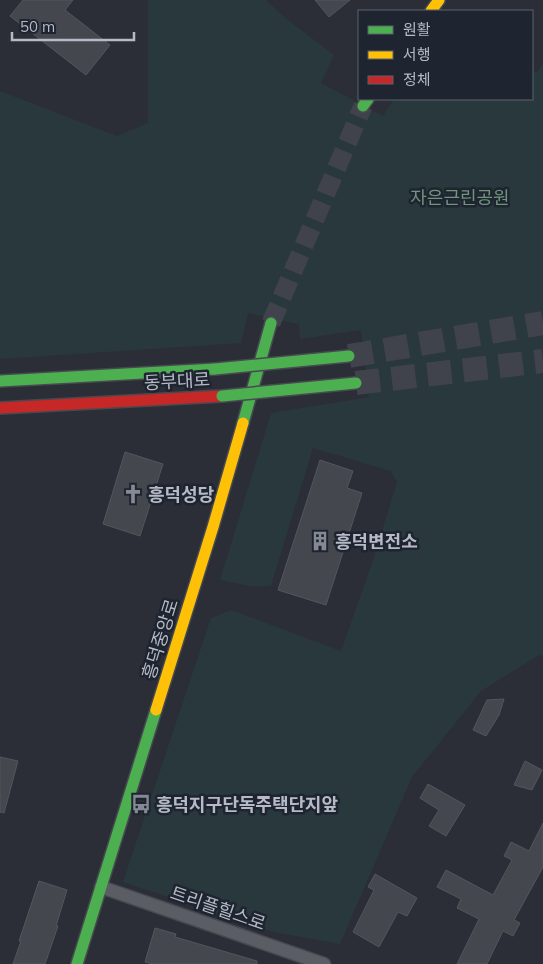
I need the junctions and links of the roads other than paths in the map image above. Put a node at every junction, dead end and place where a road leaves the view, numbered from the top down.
1 (271, 323) tunnel mouth
2 (350, 356) tunnel mouth
3 (0, 381) edge
4 (356, 383) tunnel mouth
5 (0, 408) edge
6 (101, 887) junction
7 (77, 964) edge
8 (324, 964) edge

1 - 6 main road, 흥덕중앙로
2 - 3 main road, 동부대로, bridge
4 - 5 main road, 동부대로, bridge
6 - 7 main road, 흥덕중앙로
6 - 8 street, 트리플힐스로

